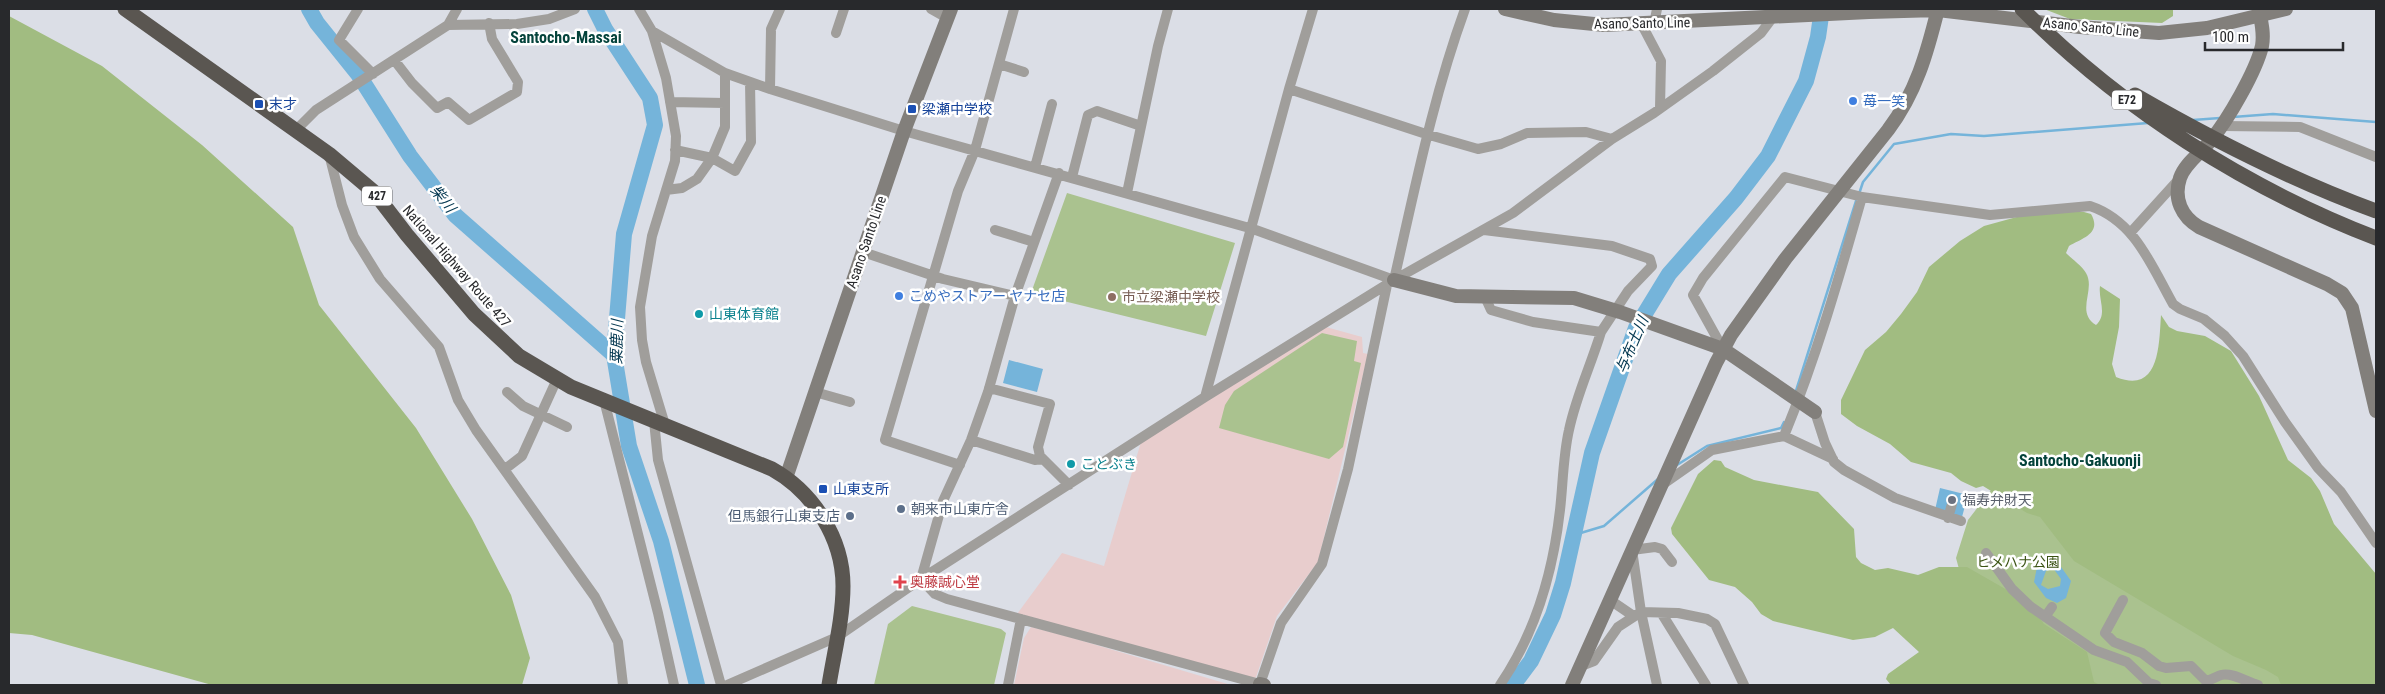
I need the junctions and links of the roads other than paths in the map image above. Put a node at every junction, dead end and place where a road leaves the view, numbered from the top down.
1 (125, 9) edge
2 (358, 9) edge
3 (457, 9) edge
4 (575, 9) edge
5 (639, 9) edge
6 (780, 9) edge
7 (844, 9) edge
8 (931, 9) edge
9 (1014, 9) edge
10 (1168, 9) edge
11 (1313, 9) edge
12 (1465, 9) edge
13 (1505, 9) edge
14 (1657, 9) edge
15 (2022, 9) edge
16 (2034, 9) edge
17 (2286, 9) edge
18 (1938, 10) edge
19 (949, 13) edge
20 (1797, 13) edge
21 (2260, 15) junction
22 (1773, 17) junction
23 (490, 23) junction
24 (1648, 24) junction
25 (448, 25) junction
26 (652, 30) junction
27 (836, 33) dead end
28 (395, 60) junction
29 (999, 64) junction
30 (725, 72) junction
31 (1024, 72) dead end
32 (372, 75) junction
33 (750, 82) junction
34 (770, 89) junction
35 (1289, 90) junction
36 (670, 102) junction
37 (725, 103) junction
38 (1052, 104) dead end
39 (1660, 108) junction
40 (1141, 126) junction
41 (2222, 126) junction
42 (296, 130) junction
43 (904, 131) junction
44 (1426, 134) junction
45 (1612, 139) junction
46 (675, 150) junction
47 (975, 150) junction
48 (329, 154) junction
49 (2376, 157) edge
50 (712, 158) junction
51 (1035, 167) junction
52 (2250, 170) junction
53 (1059, 173) junction
54 (1072, 177) junction
55 (2180, 178) junction
56 (666, 190) junction
57 (1840, 190) junction
58 (1127, 193) junction
59 (1862, 197) junction
60 (2376, 211) edge
61 (1253, 229) junction
62 (994, 230) dead end
63 (1484, 230) junction
64 (2132, 232) junction
65 (2376, 232) edge
66 (2376, 238) edge
67 (1034, 242) junction
68 (863, 252) junction
69 (934, 276) junction
70 (1391, 282) junction
71 (1015, 296) junction
72 (1485, 297) junction
73 (1619, 311) junction
74 (1602, 332) junction
75 (1723, 349) junction
76 (557, 379) junction
77 (989, 388) junction
78 (507, 392) dead end
79 (815, 392) junction
80 (1205, 397) junction
81 (605, 401) junction
82 (850, 402) dead end
83 (1798, 402) junction
84 (2376, 411) edge
85 (1815, 412) joint
86 (541, 414) junction
87 (656, 422) junction
88 (567, 427) dead end
89 (1784, 436) junction
90 (971, 440) junction
91 (1833, 459) junction
92 (1044, 460) junction
93 (960, 465) junction
94 (505, 469) junction
95 (786, 478) junction
96 (1662, 484) junction
97 (1069, 485) junction
98 (1961, 522) dead end
99 (2376, 543) edge
100 (1632, 550) junction
101 (1986, 553) dead end
102 (1672, 562) dead end
103 (921, 579) junction
104 (1610, 600) junction
105 (2123, 600) dead end
106 (2052, 606) dead end
107 (1636, 613) junction
108 (1662, 614) junction
109 (2045, 617) junction
110 (1021, 619) junction
111 (837, 637) junction
112 (1581, 666) junction
113 (623, 685) edge
114 (674, 685) edge
115 (721, 685) edge
116 (727, 685) edge
117 (829, 685) edge
118 (1008, 685) edge
119 (1262, 685) edge
120 (1500, 685) edge
121 (1572, 685) edge
122 (1657, 685) edge
123 (1706, 685) edge
124 (1744, 685) edge
125 (2156, 685) edge
126 (2258, 685) edge

1 - 42 highway, National Highway Route 427 / 427
2 - 32 street
3 - 25 street
4 - 23 street
5 - 26 street
6 - 34 street
7 - 27 street
8 - 19 street
9 - 29 street
10 - 40 street
11 - 35 street
12 - 44 street
13 - 24 street, Asano Santo Line
14 - 24 street
15 - 52 highway, E72
16 - 52 highway, E72
17 - 21 street, Asano Santo Line
18 - 20 street, Asano Santo Line
18 - 21 street, Asano Santo Line
18 - 57 street
19 - 43 street, Asano Santo Line
20 - 22 street, Asano Santo Line
21 - 41 street
22 - 24 street, Asano Santo Line
22 - 39 street
23 - 25 street
23 - 28 street
24 - 39 street
25 - 28 street
26 - 30 street
26 - 36 street
28 - 32 street
29 - 31 street
29 - 47 street
30 - 33 street
30 - 37 street
32 - 42 street
33 - 34 street
33 - 50 street
34 - 43 street
35 - 44 street
35 - 61 street
36 - 37 street
36 - 46 street
37 - 50 street
38 - 51 street
39 - 45 street
40 - 54 street
40 - 58 street
41 - 49 street
41 - 55 street
42 - 48 highway, National Highway Route 427 / 427
43 - 47 street
43 - 68 street, Asano Santo Line
44 - 45 street
44 - 70 street
45 - 63 street
46 - 50 street
46 - 56 street
47 - 51 street
47 - 69 street
48 - 76 highway, National Highway Route 427 / 427
48 - 94 street
50 - 56 street
51 - 53 street
52 - 60 highway
52 - 65 highway, E72
52 - 66 highway, E72
53 - 54 street
53 - 67 street
54 - 58 street
55 - 64 street
55 - 84 street
56 - 87 street
57 - 59 street
57 - 75 street
57 - 75 street
58 - 61 street
59 - 64 street
59 - 83 street
61 - 70 street
61 - 80 street
62 - 67 street
63 - 70 street
63 - 73 street
64 - 99 street
67 - 71 street
68 - 69 street
68 - 79 street, Asano Santo Line
69 - 71 street
69 - 93 street
70 - 72 street
70 - 80 street
70 - 119 street
71 - 77 street
72 - 73 street
72 - 74 street
73 - 74 street
73 - 75 street
74 - 120 street
75 - 83 street
75 - 96 street
76 - 81 highway, National Highway Route 427 / 427
76 - 86 street
77 - 90 street
77 - 92 street
78 - 86 street
79 - 82 street
79 - 95 street, Asano Santo Line
80 - 97 street
81 - 87 highway, National Highway Route 427 / 427
81 - 114 street
83 - 85 street
83 - 89 street
85 - 91 street
86 - 88 street
86 - 94 street
87 - 95 highway, National Highway Route 427 / 427
87 - 115 street
89 - 91 street
89 - 96 street
90 - 92 street
90 - 93 street
91 - 98 street
92 - 97 street
93 - 103 street
94 - 113 street
95 - 111 highway, National Highway Route 427 / 427
96 - 100 street
97 - 103 street
100 - 102 street
100 - 104 street
100 - 107 street
101 - 109 street
103 - 110 street
103 - 111 street
104 - 107 street
104 - 112 street
105 - 126 street
106 - 109 street
107 - 108 street
107 - 112 street
107 - 122 street
108 - 123 street
108 - 124 street
109 - 125 street
110 - 118 street
110 - 119 street
111 - 116 street
111 - 117 highway, National Highway Route 427 / 427
112 - 121 street

